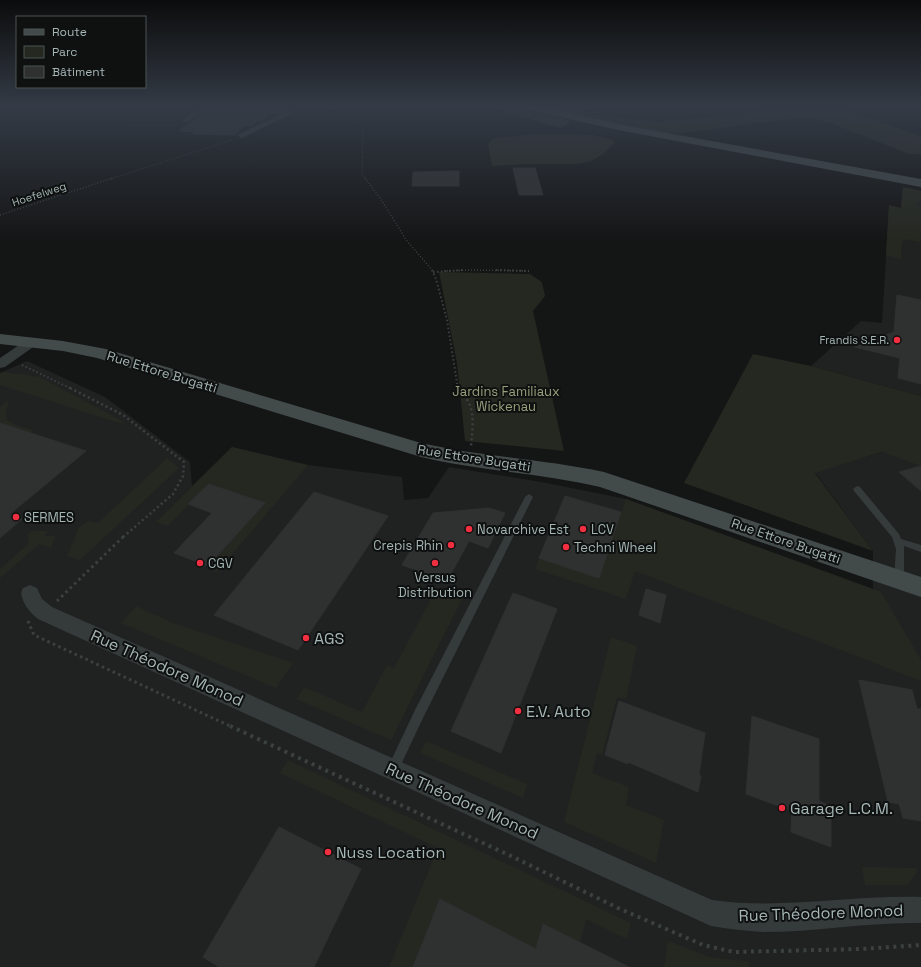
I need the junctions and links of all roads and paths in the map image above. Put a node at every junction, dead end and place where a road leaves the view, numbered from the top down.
1 (198, 151) edge
2 (363, 151) edge
3 (744, 151) edge
4 (824, 166) junction
5 (921, 183) edge
6 (921, 186) edge
7 (0, 215) edge
8 (529, 271) dead end
9 (433, 272) junction
10 (0, 339) edge
11 (32, 342) junction
12 (4, 362) edge
13 (464, 445) dead end
14 (857, 489) dead end
15 (529, 497) dead end
16 (898, 541) junction
17 (921, 549) edge
18 (899, 579) junction
19 (921, 587) edge
20 (30, 593) dead end
21 (45, 613) junction
22 (393, 770) junction
23 (921, 910) edge

1 - 7 path, Hoefelweg
2 - 9 path
3 - 4 main road
4 - 5 main road
4 - 6 main road
8 - 9 path
9 - 13 path
10 - 11 main road, Rue Ettore Bugatti
11 - 12 street
11 - 18 main road, Rue Ettore Bugatti
12 - 21 path
14 - 16 lane
15 - 22 lane
16 - 17 lane
16 - 18 lane
18 - 19 main road, Rue Ettore Bugatti
20 - 21 street, Rue Théodore Monod
21 - 22 street, Rue Théodore Monod
22 - 23 street, Rue Théodore Monod

